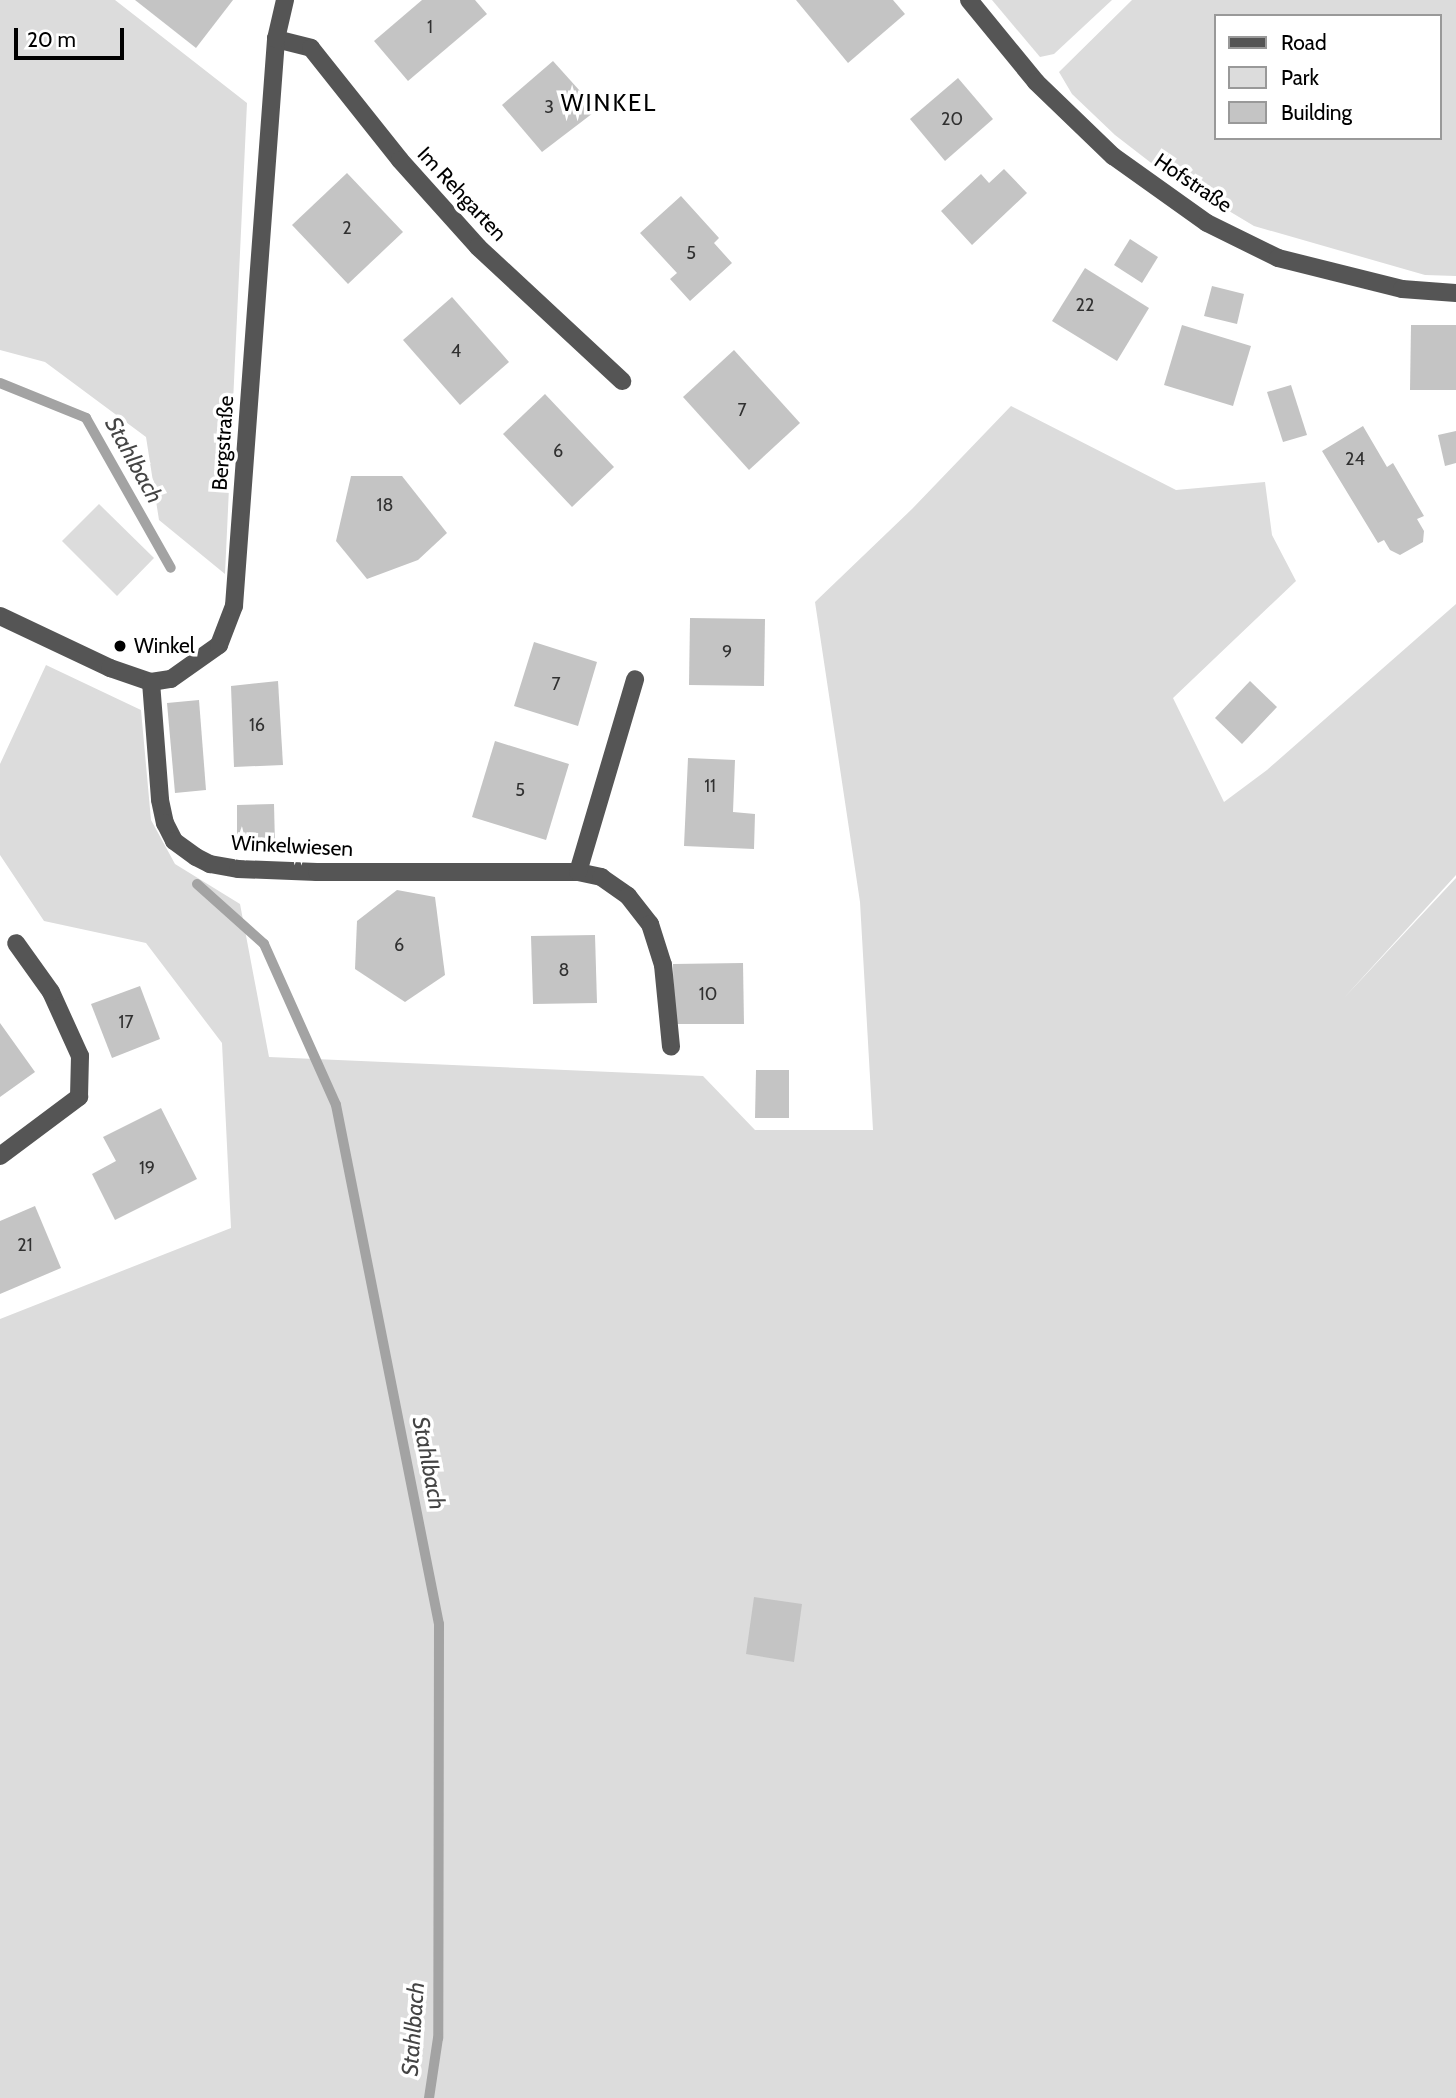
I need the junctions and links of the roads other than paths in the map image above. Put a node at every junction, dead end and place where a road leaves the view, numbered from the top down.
1 (285, 0) edge
2 (969, 0) edge
3 (276, 39) junction
4 (1456, 293) edge
5 (622, 381) dead end
6 (0, 616) edge
7 (635, 679) dead end
8 (150, 682) junction
9 (578, 872) junction
10 (16, 943) dead end
11 (671, 1047) dead end
12 (0, 1156) edge

1 - 3 street, Bergstraße
2 - 4 street, Hofstraße
3 - 5 street, Im Rehgarten
3 - 8 street, Bergstraße
6 - 8 street
7 - 9 street
8 - 9 street, Winkelwiesen
9 - 11 street, Winkelwiesen
10 - 12 street

